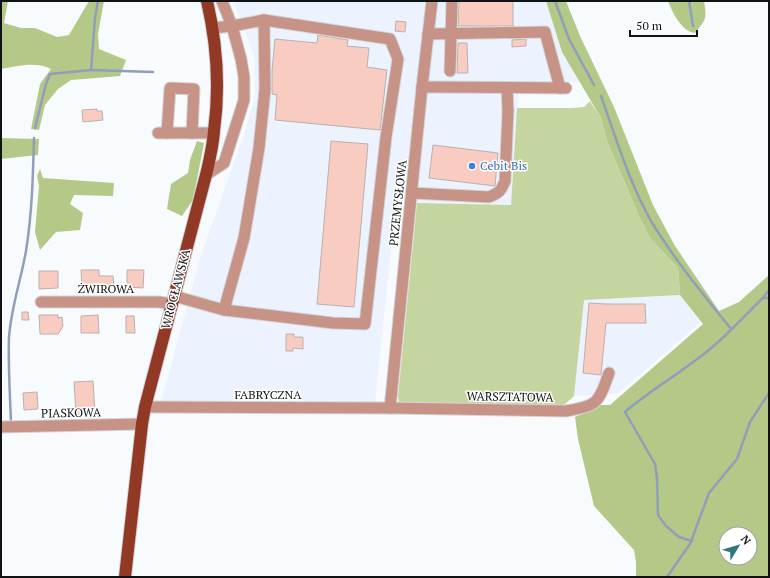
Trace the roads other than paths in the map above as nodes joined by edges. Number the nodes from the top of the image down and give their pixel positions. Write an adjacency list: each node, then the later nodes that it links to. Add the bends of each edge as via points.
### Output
1 (207, 1): 7 (main road, WROCŁAWSKA)
2 (222, 1): 6 (street)
3 (432, 1): 9 (street, PRZEMYSŁOWA)
4 (452, 1): 8 (street)
5 (264, 20): 6 (street); 19 (street, via 265,89 259,148 244,238); 19 (street, ŻWIROWA, via 390,39 398,59 386,137 365,324 333,323)
6 (232, 26): 7 (street); 15 (street, via 243,71 244,100 224,163)
7 (213, 28): 14 (main road, WROCŁAWSKA, via 217,75)
8 (452, 33): 9 (street); 10 (street); 12 (street, via 545,32 564,88)
9 (428, 34): 11 (street, PRZEMYSŁOWA)
10 (450, 71)
11 (422, 87): 12 (street); 16 (street, PRZEMYSŁOWA)
12 (507, 88): 16 (street, via 505,181 502,190 489,197)
13 (192, 133): 13 (street, via 194,89 170,88 163,133); 14 (street)
14 (214, 133): 15 (main road, WROCŁAWSKA)
15 (206, 175): 17 (main road, WROCŁAWSKA)
16 (412, 193): 22 (street, PRZEMYSŁOWA)
17 (173, 300): 18 (street, ŻWIROWA); 19 (street, ŻWIROWA); 21 (main road, WROCŁAWSKA)
18 (41, 302)
19 (224, 310)
20 (609, 373): 22 (street, WARSZTATOWA, via 601,396 595,402 589,407 566,411)
21 (145, 407): 22 (street, FABRYCZNA); 23 (main road, WROCŁAWSKA)
22 (390, 408)
23 (142, 424): 24 (street, PIASKOWA); 25 (main road, WROCŁAWSKA)
24 (1, 427)
25 (125, 577)

